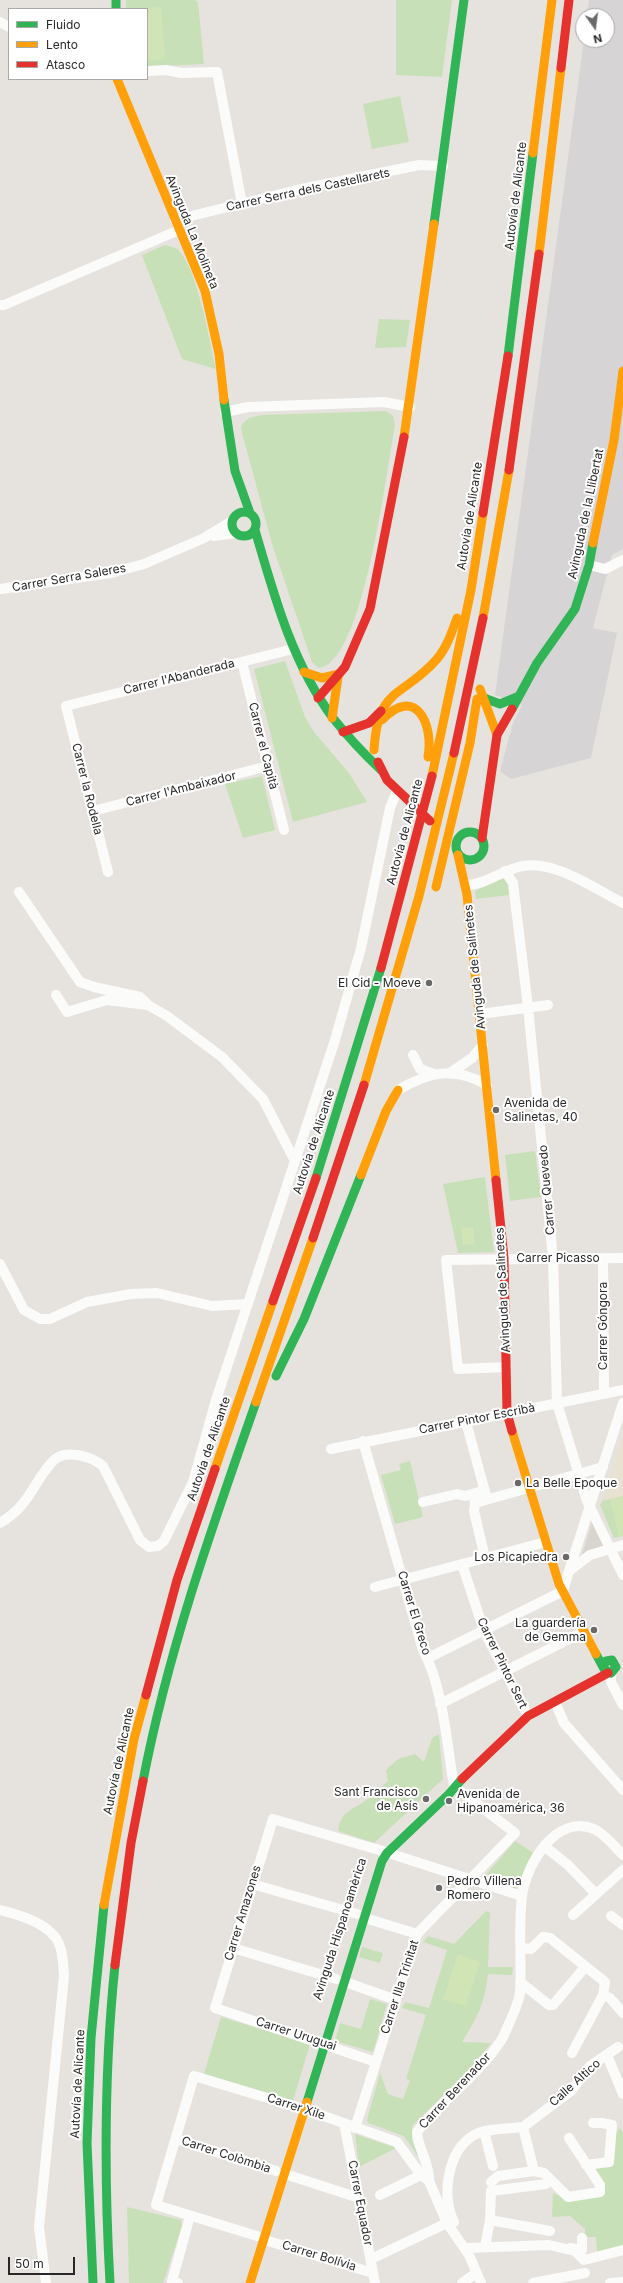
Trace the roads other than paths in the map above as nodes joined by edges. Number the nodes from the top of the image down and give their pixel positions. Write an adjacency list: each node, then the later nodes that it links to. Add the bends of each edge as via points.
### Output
1 (464, 0): 6 (main road)
2 (552, 0): 21 (main road, Autovía de Alicante, via 502,401)
3 (569, 0): 25 (main road, via 521,381)
4 (148, 71): 7 (street, via 217,72)
5 (117, 80): 8 (main road, Avinguda La Molineta)
6 (443, 166): 7 (street, Carrer Serra dels Castellarets, via 419,165); 12 (main road)
7 (242, 204): 8 (street, Carrer Serra dels Castellarets)
8 (175, 220): 9 (main road, Avinguda La Molineta)
9 (179, 230): 10 (street, via 4,305); 13 (main road, Avinguda La Molineta, via 205,291 219,354)
10 (0, 304)
11 (623, 371): 22 (main road, Avinguda de la Llibertat, via 614,440)
12 (410, 407): 13 (street, via 384,402 248,407); 29 (main road, via 370,609 357,643)
13 (225, 412): 14 (main road, Avinguda La Molineta)
14 (235, 471): 15 (main road, Avinguda La Molineta); 16 (main road, Avinguda La Molineta)
15 (250, 513): 16 (main road, via 244,511); 17 (main road, via 255,518)
16 (232, 519): 18 (main road, via 233,530); 19 (street, Carrer Serra Saleres)
17 (255, 530): 18 (main road, via 251,534); 23 (main road)
18 (238, 535): 19 (street, Carrer Serra Saleres); 23 (main road, via 253,548)
19 (204, 538): 24 (street, Carrer Serra Saleres, via 144,564 111,573)
20 (623, 560): 22 (street, via 605,569)
21 (474, 562): 35 (main road, via 465,582 452,635 445,648 436,660 396,694); 46 (main road, Autovía de Alicante, via 472,590 428,798)
22 (589, 565): 31 (main road, Avinguda de la Llibertat, via 575,609 537,663)
23 (267, 573): 26 (main road)
24 (0, 590)
25 (487, 596): 30 (main road, via 490,618); 86 (main road, via 442,807 391,996 319,1221)
26 (293, 649): 27 (street, Carrer l'Abanderada); 28 (main road)
27 (242, 662): 34 (street, Carrer l'Abanderada); 41 (street, Carrer el Capità)
28 (304, 672): 29 (main road, via 322,678); 32 (main road)
29 (339, 674): 32 (main road); 36 (main road)
30 (480, 680): 33 (main road); 56 (main road, via 454,813)
31 (517, 697): 33 (main road, via 500,704); 39 (main road, Avinguda de la Llibertat)
32 (318, 698): 36 (main road)
33 (484, 698): 39 (main road)
34 (66, 706): 45 (street, Carrer la Rodella)
35 (381, 711): 37 (main road); 38 (main road, via 369,723)
36 (332, 718): 38 (main road)
37 (376, 729): 40 (main road); 46 (main road, via 391,710 399,707 418,710 429,728 431,744)
38 (343, 732): 40 (main road); 42 (main road, via 364,756)
39 (497, 735): 44 (main road, Avinguda de la Llibertat)
40 (374, 750): 42 (main road)
41 (268, 766): 45 (street, Carrer l'Ambaixador); 47 (street, Carrer el Capità)
42 (381, 770): 43 (main road)
43 (397, 791): 48 (main road); 71 (street, via 390,808 361,948 335,1040)
44 (485, 806): 49 (main road, Avinguda de la Llibertat, via 475,825); 50 (main road, Avinguda de la Llibertat)
45 (93, 812): 54 (street, Carrer la Rodella)
46 (415, 828): 180 (main road, Autovía de Alicante, via 373,998 312,1189 177,1580 134,1739 105,1900 91,2038 87,2143)
47 (284, 830)
48 (444, 833): 49 (main road); 51 (main road)
49 (464, 833): 50 (main road, via 476,833); 51 (main road, via 456,842)
50 (482, 838): 52 (main road, via 484,846)
51 (457, 853): 52 (main road, via 470,861); 58 (main road, Avinguda de Salinetes)
52 (478, 858): 55 (main road, Avinguda de Salinetes, via 471,870)
53 (505, 871): 55 (street, via 478,883); 59 (street, via 524,865 552,866); 63 (street, Carrer Quevedo, via 513,883)
54 (108, 872)
55 (468, 884): 58 (main road, Avinguda de Salinetes)
56 (436, 887)
57 (19, 892): 61 (street, via 80,982 140,997)
58 (467, 895): 64 (main road, Avinguda de Salinetes)
59 (623, 903)
60 (56, 995): 61 (street, via 67,1012 107,1000)
61 (148, 1005): 71 (street, via 222,1057 252,1086 263,1098)
62 (548, 1005): 63 (street)
63 (528, 1007): 64 (street); 73 (street, Carrer Quevedo)
64 (480, 1014): 65 (main road, Avinguda de Salinetes)
65 (483, 1045): 67 (street, via 472,1058); 69 (main road, Avinguda de Salinetes)
66 (413, 1055): 68 (street, via 420,1069)
67 (450, 1073): 68 (street); 69 (street, via 474,1077)
68 (434, 1074): 70 (street, via 415,1080)
69 (487, 1085): 72 (main road, Avinguda de Salinetes)
70 (398, 1090): 86 (main road, via 386,1111 304,1319 280,1367 254,1430)
71 (295, 1161): 77 (street)
72 (504, 1258): 73 (street, Carrer Picasso); 78 (main road, Avinguda de Salinetes); 78 (street, Carrer Picasso, via 446,1260 458,1370)
73 (553, 1258): 74 (street, Carrer Picasso); 82 (street, Carrer Quevedo)
74 (602, 1258): 75 (street, Carrer Picasso); 80 (street, Carrer Góngora)
75 (623, 1258)
76 (0, 1264): 77 (street, via 24,1310 40,1319 50,1320 87,1302 131,1294 157,1293 212,1306)
77 (246, 1304): 95 (street, via 193,1482 164,1541 158,1546 149,1547 140,1540 103,1466 94,1459 82,1456 64,1456 52,1461 21,1508)
78 (506, 1367): 83 (main road, Avinguda de Salinetes)
79 (623, 1390): 80 (street, Carrer Pintor Escribà)
80 (604, 1394): 82 (street, Carrer Pintor Escribà)
81 (623, 1403): 88 (street)
82 (557, 1404): 83 (street, Carrer Pintor Escribà); 89 (street, Carrer Quevedo)
83 (507, 1413): 84 (street, Carrer Pintor Escribà); 90 (main road, Avinguda de Salinetes)
84 (466, 1422): 85 (street, Carrer Pintor Escribà); 91 (street)
85 (363, 1441): 87 (street, Carrer Pintor Escribà); 103 (street, Carrer El Greco)
86 (240, 1448): 181 (main road, via 192,1587 152,1734 122,1902 108,2036 104,2141)
87 (331, 1449)
88 (603, 1467): 89 (street); 94 (street)
89 (579, 1474): 90 (street); 94 (street, Carrer Quevedo)
90 (530, 1487): 91 (street); 96 (main road, Avinguda de Salinetes)
91 (486, 1495): 92 (street)
92 (474, 1498): 93 (street, via 457,1494); 99 (street, via 474,1511)
93 (423, 1502)
94 (591, 1508): 98 (street, Carrer Quevedo); 101 (street)
95 (0, 1522)
96 (546, 1542): 99 (street); 105 (main road, Avinguda de Salinetes)
97 (623, 1545): 98 (street)
98 (610, 1547): 101 (street, via 590,1555); 102 (street, Carrer Quevedo)
99 (485, 1558): 100 (street)
100 (462, 1564): 103 (street); 106 (street, Carrer Pintor Sert)
101 (569, 1571): 105 (street)
102 (623, 1575)
103 (404, 1580): 104 (street); 108 (street, Carrer El Greco, via 423,1650)
104 (375, 1587)
105 (562, 1592): 106 (street); 107 (main road, Avinguda de Salinetes)
106 (484, 1631): 108 (street); 110 (street, Carrer Pintor Sert)
107 (583, 1632): 109 (main road, Avinguda de Salinetes); 110 (street)
108 (428, 1658): 112 (street, Carrer El Greco)
109 (612, 1668): 111 (main road, Avinguda Hispanoamèrica); 113 (street, Avinguda de Salinetes, via 611,1682)
110 (505, 1672): 112 (street); 114 (street, Carrer Pintor Sert)
111 (555, 1702): 114 (main road, Avinguda Hispanoamèrica); 116 (street, via 564,1723)
112 (440, 1704): 115 (street, Carrer El Greco)
113 (623, 1705)
114 (528, 1716): 115 (main road, Avinguda Hispanoamèrica)
115 (452, 1788): 118 (main road, Avinguda Hispanoamèrica, via 449,1794); 121 (street, Carrer Illa Trinitat, via 514,1833)
116 (623, 1790)
117 (544, 1846): 119 (street, Carrer Berenador, via 550,1838 564,1829 578,1826 593,1829 605,1836); 123 (street, via 568,1865); 124 (street, Carrer Berenador, via 531,1868)
118 (383, 1852): 121 (street); 122 (street, Carrer Amazones, via 272,1819); 127 (main road, Avinguda Hispanoamèrica)
119 (623, 1855)
120 (623, 1870): 123 (street)
121 (469, 1880): 124 (street); 130 (street, Carrer Illa Trinitat)
122 (252, 1884): 127 (street); 131 (street, Carrer Amazones)
123 (596, 1894): 126 (street)
124 (522, 1896): 132 (street, Carrer Berenador)
125 (0, 1910): 179 (street, via 17,1914 42,1927 55,1937 62,1953 64,1976 39,2227)
126 (573, 1915)
127 (361, 1916): 130 (street); 134 (main road, Avinguda Hispanoamèrica)
128 (611, 1916): 129 (street)
129 (623, 1925)
130 (417, 1934): 137 (street, Carrer Illa Trinitat)
131 (233, 1948): 134 (street); 138 (street, Carrer Amazones)
132 (522, 1948): 133 (street, via 531,1949 543,1937 550,1938); 135 (street, Carrer Berenador)
133 (585, 1967): 135 (street, via 553,2005 549,2005); 136 (street, via 605,1982)
134 (341, 1981): 137 (street); 140 (main road, Avinguda Hispanoamèrica)
135 (520, 1982): 158 (street, Carrer Berenador, via 520,1995 503,2037 480,2069 427,2119 417,2132 418,2142 430,2173)
136 (603, 1995): 139 (street, via 610,1998); 142 (street)
137 (396, 2000): 144 (street, Carrer Illa Trinitat)
138 (215, 2008): 140 (street, Carrer Uruguai)
139 (623, 2012)
140 (321, 2042): 144 (street, Carrer Uruguai); 146 (main road, Avinguda Hispanoamèrica)
141 (618, 2047): 143 (street, Calle Altico)
142 (572, 2053)
143 (607, 2056): 145 (street, Calle Altico); 149 (street, Calle Altico, via 590,2066 571,2091)
144 (376, 2062): 150 (street, Carrer Illa Trinitat)
145 (623, 2094)
146 (300, 2108): 147 (street, Carrer Xile); 153 (street, Carrer Xile, via 194,2076); 157 (main road, Avinguda Hispanoamèrica)
147 (344, 2123): 150 (street, Carrer Xile); 162 (street, Carrer Equador)
148 (593, 2124): 154 (street, via 612,2125 609,2162)
149 (522, 2127): 151 (street); 156 (street)
150 (355, 2128): 158 (street, Carrer Xile, via 397,2142)
151 (484, 2131): 155 (street); 172 (street, via 473,2135 463,2145 452,2165 446,2188 449,2213)
152 (568, 2138): 154 (street)
153 (176, 2139): 157 (street, Carrer Colòmbia); 163 (street, Carrer Bolívia, via 156,2205)
154 (586, 2165): 156 (street, via 600,2185 600,2192 568,2197 544,2172)
155 (493, 2166)
156 (534, 2171): 159 (street, via 498,2176)
157 (280, 2173): 162 (street, Carrer Colòmbia); 167 (main road, Avinguda Hispanoamèrica)
158 (425, 2178): 161 (street); 165 (street)
159 (491, 2182)
160 (546, 2184): 164 (street, via 491,2191)
161 (380, 2195)
162 (359, 2198): 173 (street, Carrer Equador)
163 (190, 2216): 167 (street, Carrer Bolívia); 182 (street, via 172,2281)
164 (490, 2220): 166 (street); 169 (street)
165 (446, 2223): 172 (street); 173 (street)
166 (550, 2231)
167 (261, 2238): 176 (street, Carrer Bolívia); 183 (main road, Avinguda Hispanoamèrica); 184 (main road, Avinguda Hispanoamèrica)
168 (582, 2238): 170 (street, via 582,2250)
169 (485, 2247): 170 (street); 172 (street)
170 (566, 2247): 174 (street, via 575,2251)
171 (623, 2250): 174 (street)
172 (468, 2251): 175 (street)
173 (371, 2259): 176 (street, Carrer Equador)
174 (584, 2260): 177 (street)
175 (476, 2273): 185 (street); 186 (street)
176 (374, 2278)
177 (585, 2278): 187 (street)
178 (623, 2282): 188 (street)
179 (46, 2283)
180 (93, 2283)
181 (110, 2283)
182 (178, 2283)
183 (243, 2283)
184 (250, 2283)
185 (462, 2283)
186 (481, 2283)
187 (534, 2283)
188 (610, 2283)

